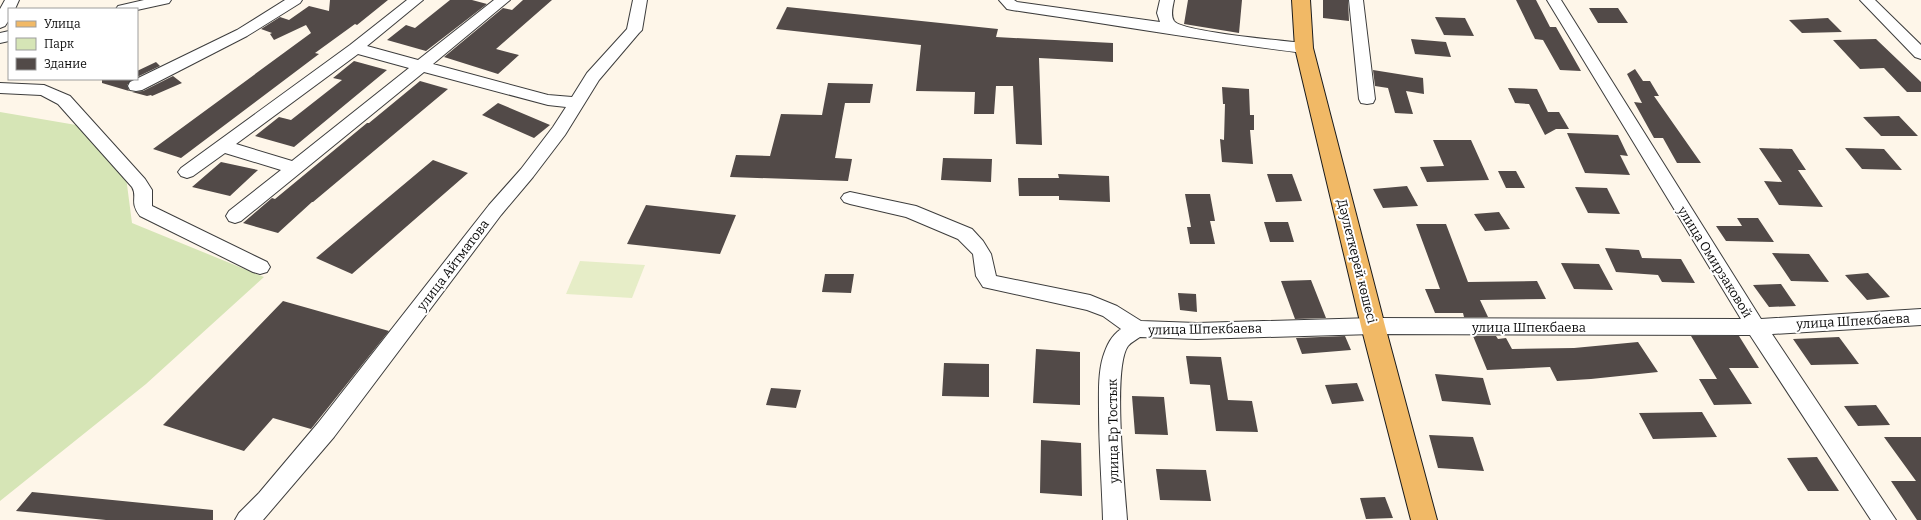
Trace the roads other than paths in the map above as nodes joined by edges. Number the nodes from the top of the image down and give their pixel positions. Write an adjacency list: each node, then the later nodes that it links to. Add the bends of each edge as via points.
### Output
1 (12, 0): 14 (street)
2 (164, 0): 13 (street)
3 (295, 0): 20 (street, via 242,33)
4 (416, 0): 16 (street)
5 (503, 0): 19 (street)
6 (640, 0): 23 (street, улица Айтматова, via 634,30 593,77)
7 (1006, 0): 15 (street, via 1012,6)
8 (1167, 0): 15 (street, via 1165,20)
9 (1301, 0): 17 (main road, Дәулеткерей көшесі)
10 (1356, 0): 22 (street)
11 (1554, 0): 32 (street, улица Омирзаковой)
12 (1867, 0): 18 (street)
13 (128, 8)
14 (0, 23)
15 (1175, 29): 17 (street)
16 (355, 48): 19 (street); 24 (street)
17 (1304, 48): 31 (main road, Дәулеткерей көшесі)
18 (1921, 54)
19 (420, 67): 23 (street, via 548,100); 25 (street)
20 (136, 86)
21 (0, 88): 29 (street, via 44,90 64,100 139,183 143,190 142,206 146,211)
22 (1367, 99)
23 (578, 103): 34 (street, улица Айтматова, via 532,167 495,210 326,430)
24 (222, 146): 25 (street); 26 (street)
25 (295, 168): 28 (street)
26 (187, 172)
27 (850, 198): 33 (street, via 910,211 965,234 973,240 982,255 986,278 990,282 1090,303 1110,311)
28 (235, 216)
29 (260, 267)
30 (1921, 317): 32 (street, улица Шпекбаева)
31 (1373, 326): 32 (street, улица Шпекбаева); 33 (street, улица Шпекбаева, via 1197,331); 36 (main road, Дәулеткерей көшесі)
32 (1756, 327): 37 (street, улица Омирзаковой)
33 (1137, 329): 35 (street, улица Ер Тостык, via 1118,344 1113,363 1110,390)
34 (247, 520)
35 (1115, 520)
36 (1424, 520)
37 (1884, 520)

